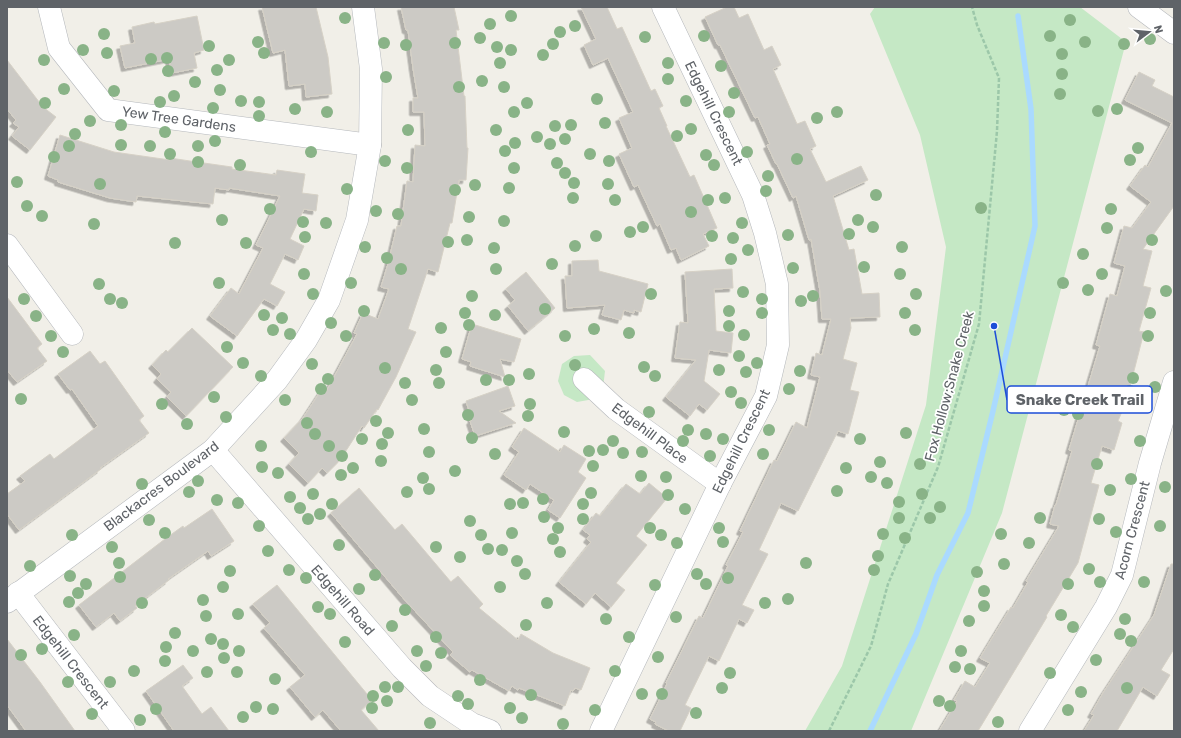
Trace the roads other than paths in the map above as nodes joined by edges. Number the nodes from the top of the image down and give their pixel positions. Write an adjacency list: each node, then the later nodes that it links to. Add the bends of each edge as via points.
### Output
1 (49, 7): 6 (street, Yew Tree Gardens, via 59,48 108,110)
2 (363, 7): 6 (street, Blackacres Boulevard, via 371,68)
3 (663, 7): 12 (street, Edgehill Crescent, via 753,195 777,284 778,345 766,396)
4 (1139, 7): 5 (street)
5 (1174, 33)
6 (370, 145): 11 (street, Blackacres Boulevard, via 357,220 329,300 306,340 277,380)
7 (7, 245): 8 (street)
8 (72, 334)
9 (584, 379): 12 (street, Edgehill Place, via 616,409)
10 (1174, 382): 17 (street, Acorn Crescent, via 1150,463 1122,575 1106,608)
11 (213, 450): 13 (street, Blackacres Boulevard); 15 (street, Edgehill Road, via 402,668 430,696 472,724)
12 (720, 484): 16 (street, Edgehill Crescent)
13 (13, 598): 14 (street, Edgehill Crescent)
14 (124, 731)
15 (490, 731)
16 (602, 731)
17 (1030, 731)

